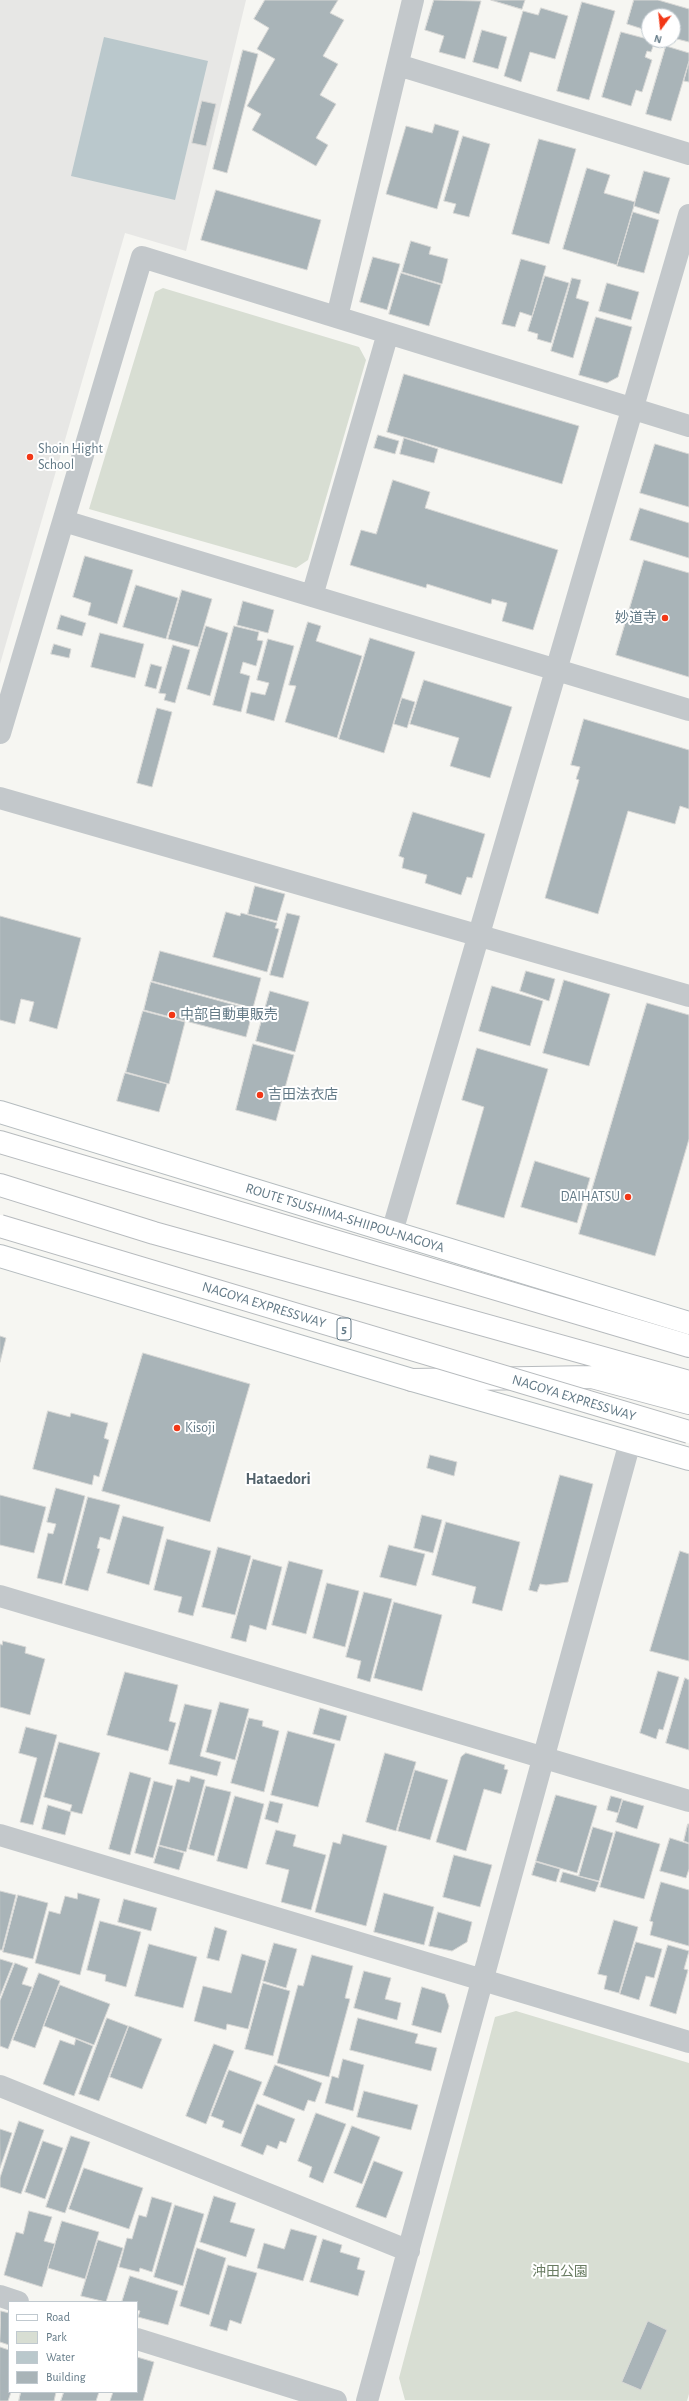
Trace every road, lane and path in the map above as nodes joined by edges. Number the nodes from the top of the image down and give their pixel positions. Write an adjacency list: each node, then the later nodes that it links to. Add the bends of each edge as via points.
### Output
1 (413, 0): 2 (street)
2 (398, 65): 3 (street); 5 (street)
3 (689, 154)
4 (689, 215): 7 (street)
5 (337, 317): 6 (street); 9 (street, via 142,257)
6 (388, 333): 7 (street); 10 (street)
7 (633, 409): 8 (street); 11 (street)
8 (689, 426)
9 (64, 521): 10 (street); 13 (street)
10 (312, 596): 11 (street)
11 (556, 670): 12 (street); 15 (street)
12 (689, 710)
13 (0, 734)
14 (0, 798): 15 (street)
15 (478, 937): 16 (street); 21 (street)
16 (689, 996)
17 (0, 1112): 21 (main road, ROUTE TSUSHIMA-SHIIPOU-NAGOYA)
18 (0, 1142): 24 (main road)
19 (0, 1185): 26 (main road, via 154,1233)
20 (0, 1226): 28 (main road, NAGOYA EXPRESSWAY / 5, bridge)
21 (392, 1232): 23 (main road, ROUTE TSUSHIMA-SHIIPOU-NAGOYA)
22 (0, 1256): 25 (main road)
23 (689, 1323)
24 (689, 1346)
25 (412, 1380): 27 (main road, via 592,1377); 29 (main road)
26 (689, 1382)
27 (689, 1403)
28 (689, 1432)
29 (630, 1442): 30 (main road); 32 (street)
30 (689, 1459)
31 (0, 1596): 32 (street)
32 (544, 1758): 33 (street); 35 (street)
33 (689, 1801)
34 (0, 1835): 35 (street)
35 (483, 1980): 36 (street); 38 (street)
36 (689, 2042)
37 (0, 2086): 38 (street)
38 (409, 2251): 43 (street)
39 (0, 2296): 40 (street)
40 (15, 2301)
41 (138, 2339): 42 (street)
42 (336, 2401)
43 (368, 2401)

